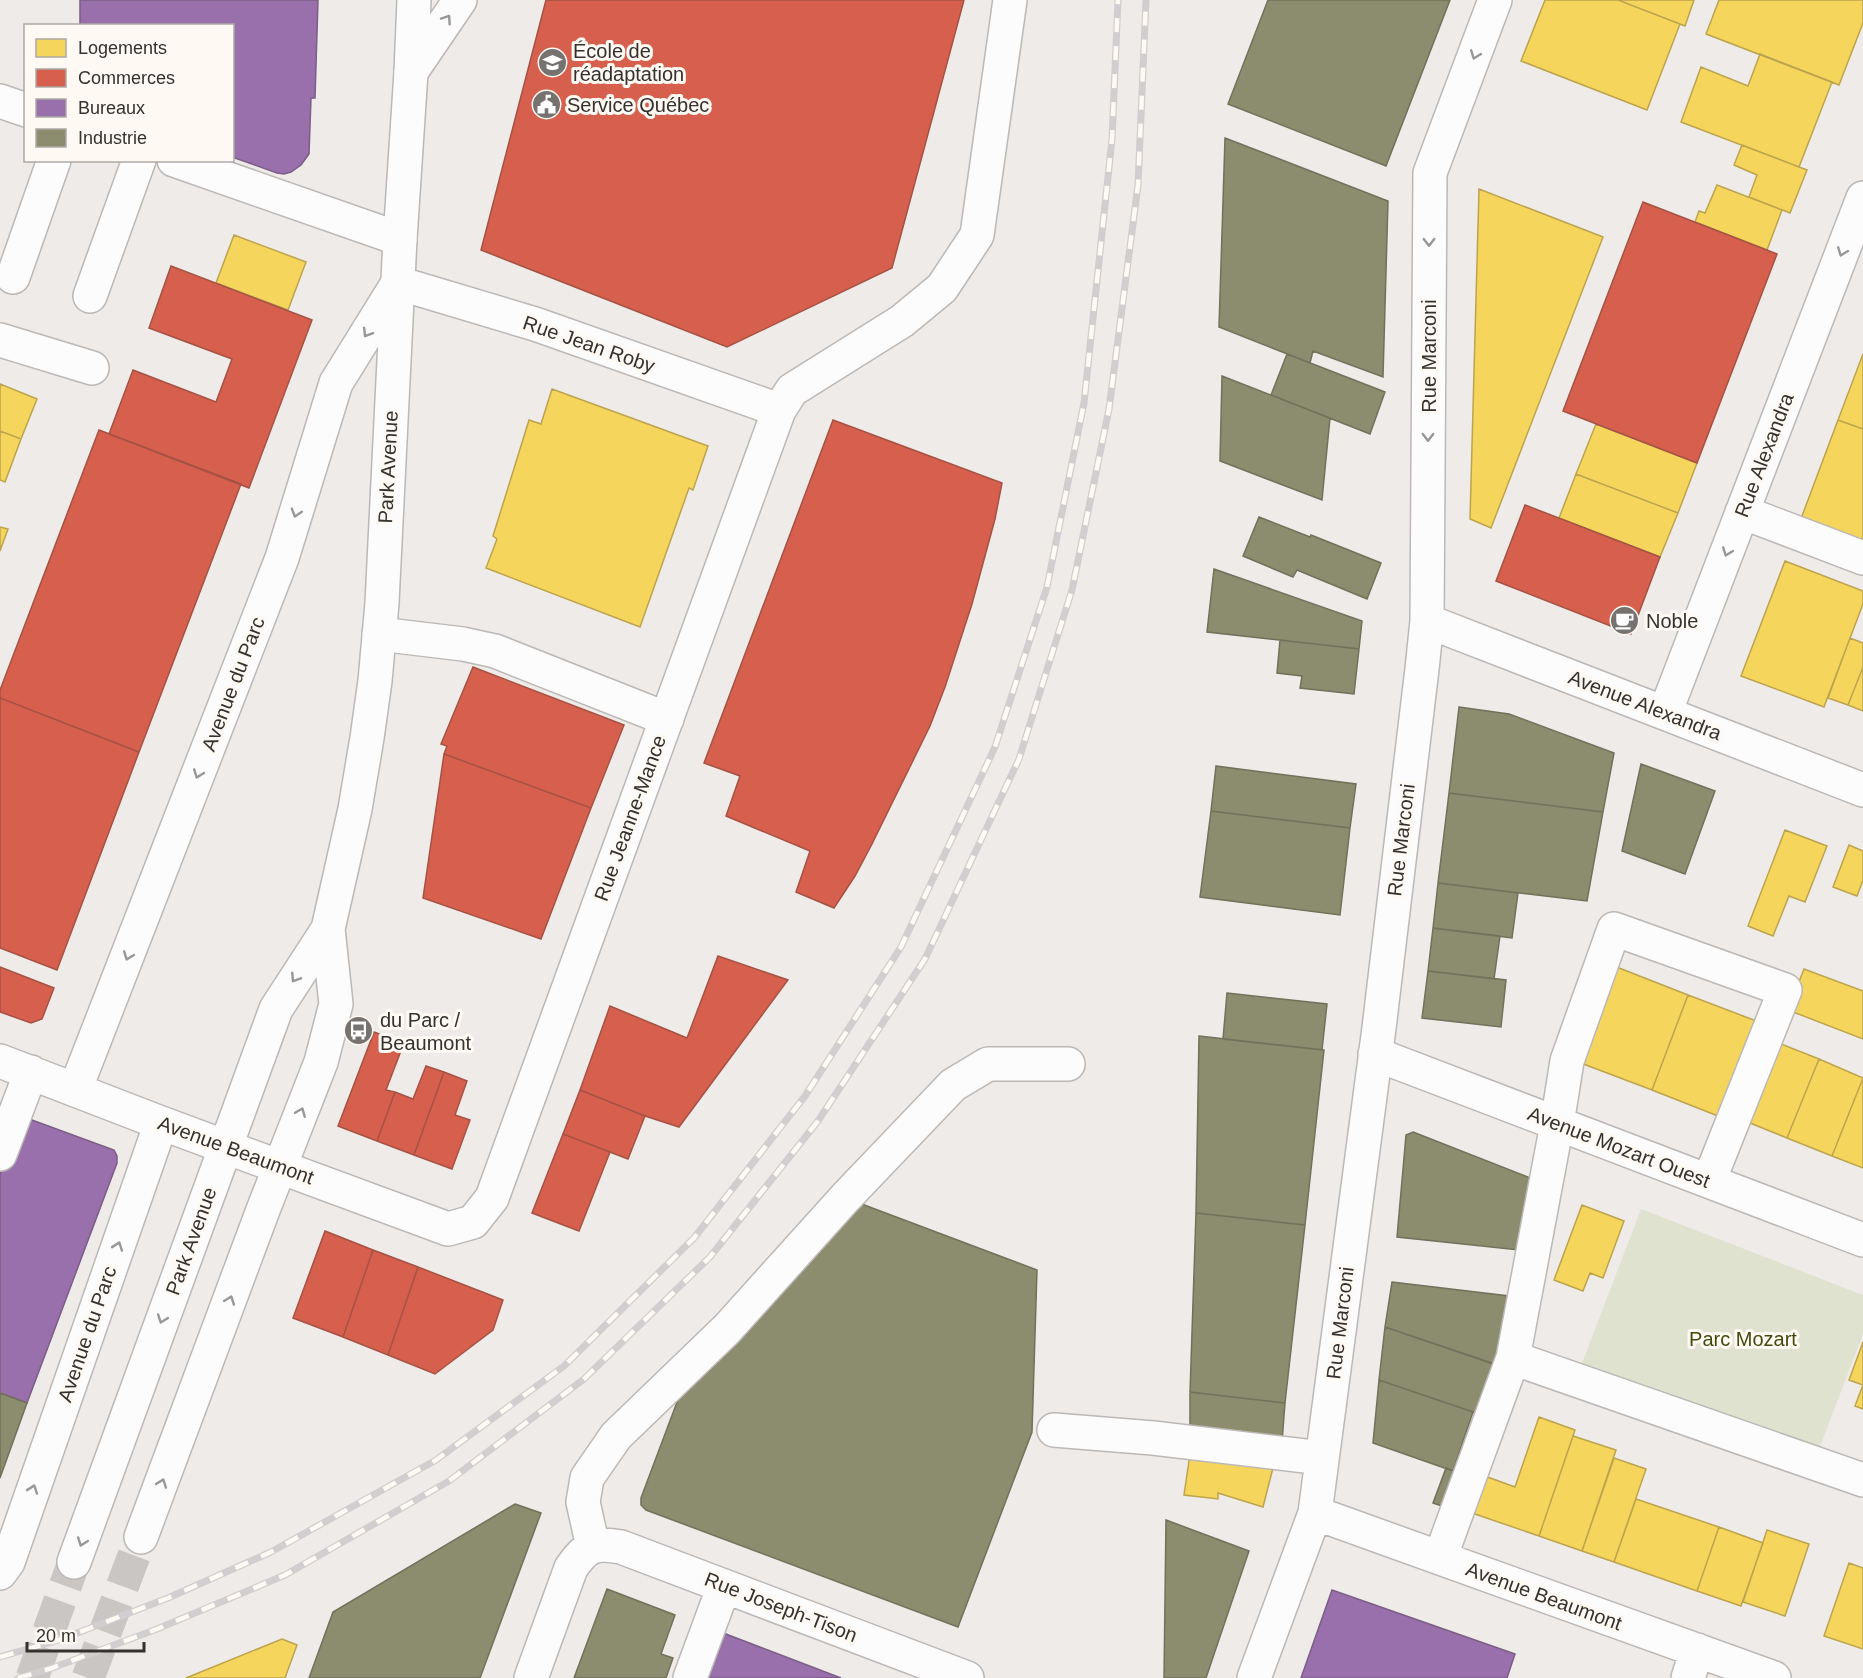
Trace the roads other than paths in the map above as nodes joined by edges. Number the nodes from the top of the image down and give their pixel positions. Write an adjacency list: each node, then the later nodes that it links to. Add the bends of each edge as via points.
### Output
1 (414, 0): 5 (street, Park Avenue)
2 (460, 0): 5 (street, one-way to 2)
3 (1010, 0): 18 (street, Rue Jeanne-Mance, via 977,235 942,288 902,321 792,390)
4 (1495, 0): 21 (street, Rue Marconi, one-way to 21, via 1430,173)
5 (411, 72): 12 (street, Park Avenue)
6 (0, 101): 7 (street)
7 (24, 109)
8 (53, 162): 13 (street)
9 (138, 162): 15 (street)
10 (180, 162): 12 (street)
11 (1863, 198): 19 (street, Rue Alexandra, one-way to 19)
12 (400, 239): 14 (street, Park Avenue)
13 (13, 277)
14 (398, 283): 18 (street, Rue Jean Roby, via 535,324); 22 (street, Park Avenue); 31 (street, Avenue du Parc, one-way to 31, via 336,384 282,558)
15 (90, 296)
16 (0, 340): 17 (street)
17 (92, 368)
18 (779, 410): 24 (street, Rue Jeanne-Mance)
19 (1742, 512): 20 (street); 23 (street, Rue Alexandra, one-way to 23)
20 (1863, 558)
21 (1427, 621): 23 (street, Avenue Alexandra); 27 (street, Rue Marconi)
22 (379, 634): 24 (street, via 495,651); 26 (street, Park Avenue, via 374,693 355,809)
23 (1665, 713): 25 (street, Avenue Alexandra)
24 (667, 719): 38 (street, Rue Jeanne-Mance, via 492,1198)
25 (1863, 790)
26 (328, 930): 34 (street, Park Avenue, one-way to 34, via 276,1009); 36 (street, Park Avenue, one-way to 26, via 321,1062 336,1004)
27 (1375, 1054): 33 (street, Avenue Mozart Ouest); 42 (street, Rue Marconi)
28 (0, 1061): 30 (street, Avenue Beaumont)
29 (1068, 1064): 46 (street, via 988,1064 953,1085 728,1329 616,1436 587,1478 583,1502)
30 (31, 1072): 31 (street, Avenue Beaumont); 35 (street)
31 (75, 1090): 32 (street, Avenue Beaumont)
32 (161, 1123): 34 (street, Avenue Beaumont); 48 (street, Avenue du Parc, one-way to 32)
33 (1557, 1124): 37 (street, Avenue Mozart Ouest); 37 (street, via 1567,1061 1614,929 1785,990); 40 (street)
34 (225, 1146): 36 (street, Avenue Beaumont); 49 (street, Park Avenue, one-way to 49)
35 (0, 1154)
36 (280, 1167): 38 (street, Avenue Beaumont, via 448,1229); 45 (street, Park Avenue, one-way to 36)
37 (1709, 1181): 39 (street, Avenue Mozart Ouest)
38 (473, 1222)
39 (1863, 1240)
40 (1513, 1358): 43 (street); 47 (street)
41 (1054, 1430): 42 (street)
42 (1322, 1458): 44 (street, Rue Marconi)
43 (1863, 1480)
44 (1315, 1513): 47 (street, Avenue Beaumont); 55 (street, Rue Marconi)
45 (141, 1538)
46 (593, 1547): 50 (street, Rue Joseph-Tison, via 621,1547); 52 (street, via 580,1554 572,1568)
47 (1440, 1558): 51 (street, Avenue Beaumont)
48 (7, 1559)
49 (74, 1562)
50 (724, 1586): 53 (street); 54 (street, Rue Joseph-Tison)
51 (1693, 1664): 56 (street, Avenue Beaumont)
52 (531, 1678)
53 (690, 1678)
54 (966, 1678)
55 (1254, 1678)
56 (1774, 1678)

